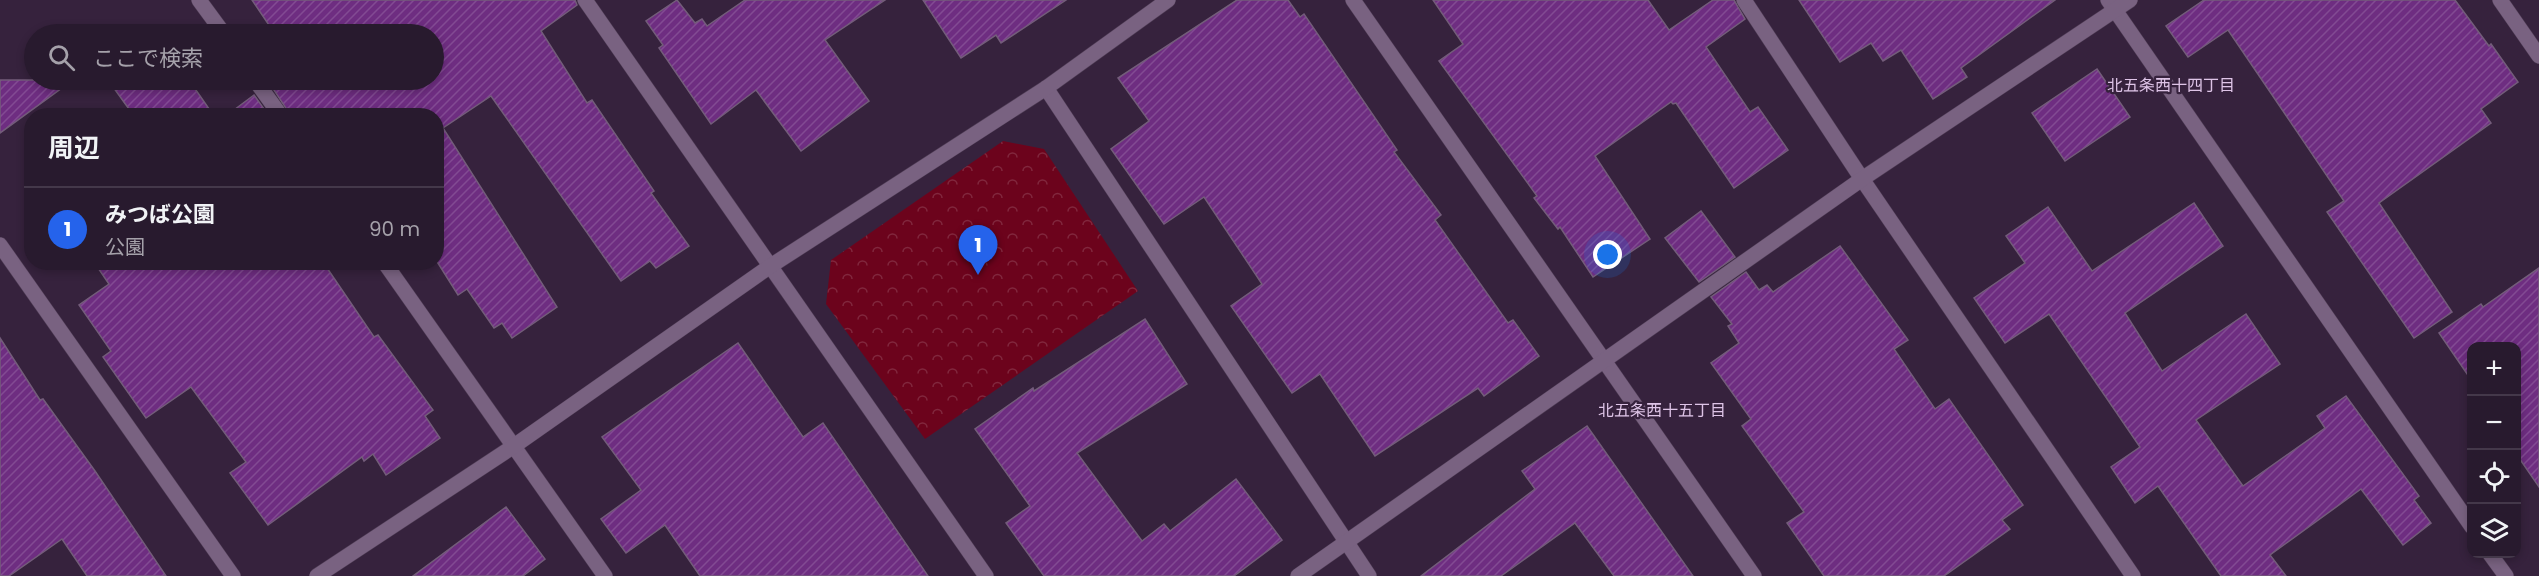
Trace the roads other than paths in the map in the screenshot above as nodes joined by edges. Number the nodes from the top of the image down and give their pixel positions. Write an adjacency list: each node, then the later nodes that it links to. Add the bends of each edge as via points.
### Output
1 (200, 0): 9 (street)
2 (585, 0): 16 (street)
3 (1168, 0): 11 (street)
4 (1353, 0): 18 (street)
5 (1744, 0): 14 (street)
6 (2130, 0): 8 (street)
7 (2500, 0): 10 (street)
8 (2112, 5): 14 (street); 20 (street)
9 (217, 24)
10 (2539, 56)
11 (1046, 88): 16 (street); 21 (street)
12 (262, 90): 13 (street)
13 (275, 108)
14 (1862, 179): 18 (street); 30 (street)
15 (0, 244): 23 (street)
16 (769, 267): 19 (street); 26 (street)
17 (390, 270): 19 (street)
18 (1604, 362): 21 (street); 29 (street)
19 (514, 446): 24 (street); 25 (street)
20 (2467, 519)
21 (1345, 542): 27 (street); 28 (street)
22 (2493, 558): 31 (street)
23 (233, 576)
24 (317, 576)
25 (605, 576)
26 (986, 576)
27 (1298, 576)
28 (1369, 576)
29 (1754, 576)
30 (2133, 576)
31 (2506, 576)

